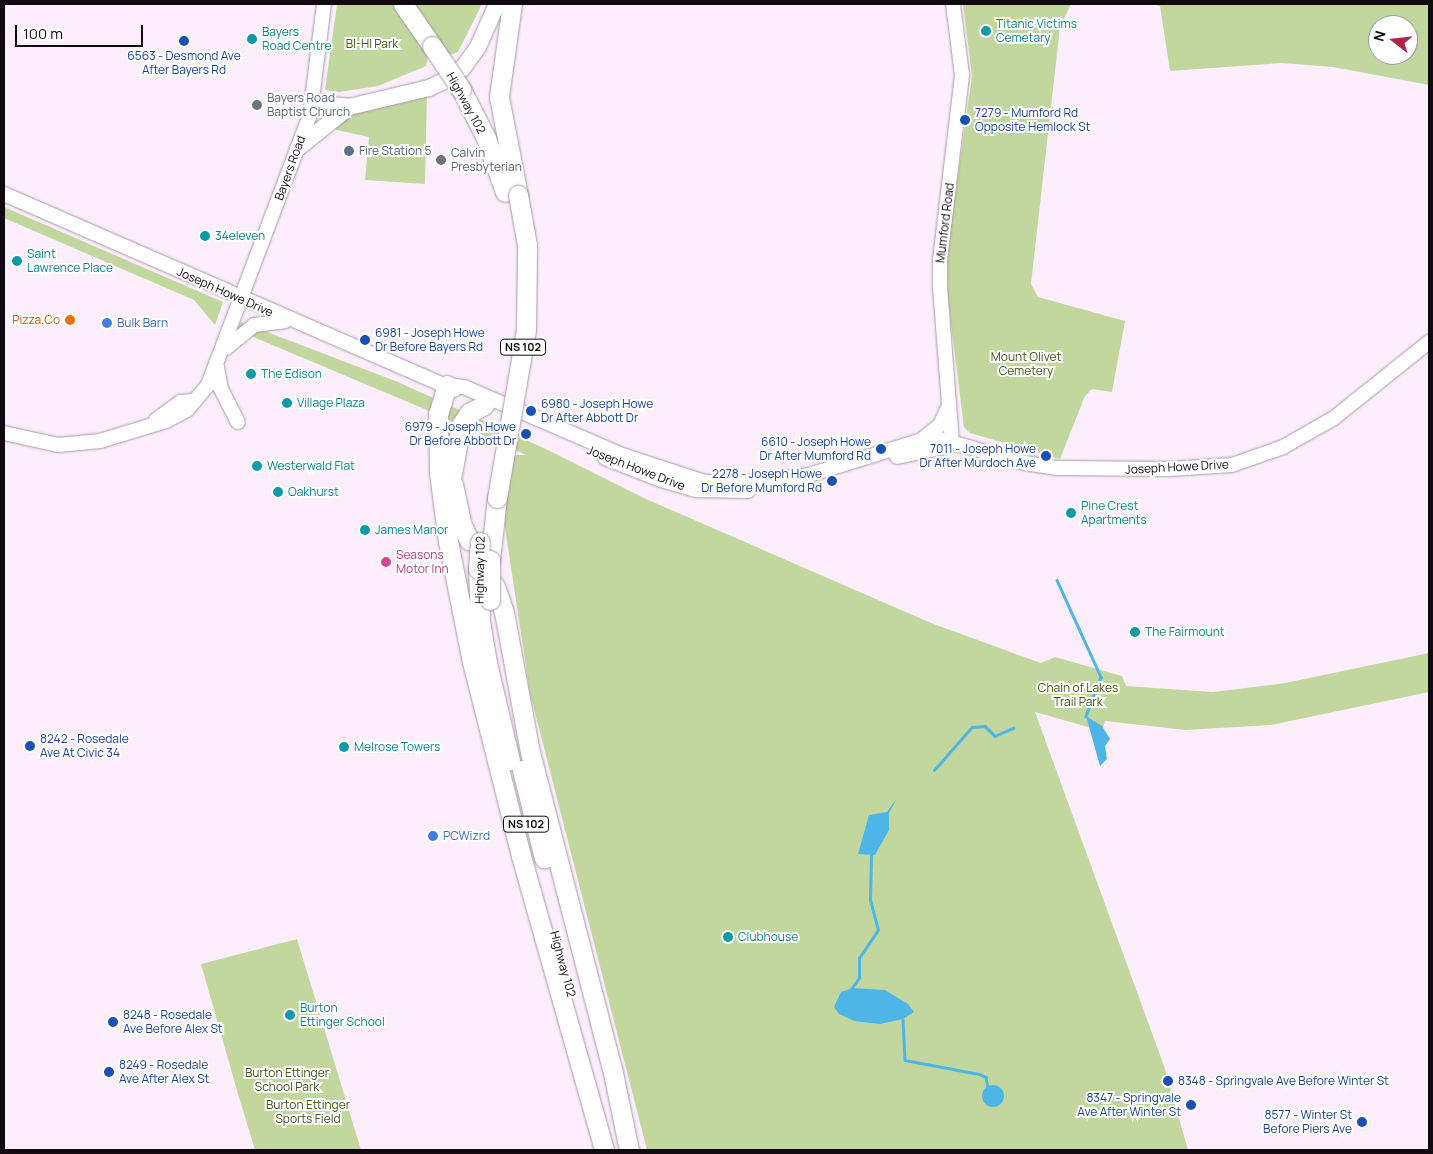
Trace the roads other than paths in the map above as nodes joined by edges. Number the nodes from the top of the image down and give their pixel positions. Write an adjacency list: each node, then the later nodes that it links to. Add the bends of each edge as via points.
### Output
1 (324, 4): 6 (main road, Bayers Road, via 312,86)
2 (403, 4): 10 (highway, Highway 102 / NS 102, bridge, via 461,89)
3 (497, 4): 7 (main road, via 478,47 462,69 429,88)
4 (512, 4): 10 (highway, Highway 102 / NS 102, via 499,97)
5 (953, 4): 16 (main road, Mumford Road, via 962,75 940,269)
6 (313, 103): 7 (main road); 8 (main road, Bayers Road)
7 (349, 107): 8 (main road)
8 (298, 148): 11 (main road, Bayers Road)
9 (4, 194): 11 (main road, Joseph Howe Drive)
10 (512, 194): 23 (highway, Highway 102 / NS 102, bridge, via 527,245 526,330)
11 (242, 299): 12 (main road, Joseph Howe Drive); 14 (main road, Bayers Road)
12 (292, 322): 14 (main road, via 254,325 234,340); 15 (main road, Joseph Howe Drive)
13 (1429, 342): 21 (main road, Joseph Howe Drive, via 1334,418 1283,447 1232,465 1170,469 1057,468 1025,463)
14 (218, 362): 18 (main road, via 221,388); 19 (main road, via 208,385 193,401 181,402 164,412 154,423 100,441 72,446 44,444)
15 (448, 385): 17 (main road, Joseph Howe Drive); 20 (main road, Joseph Howe Drive, via 464,387 622,455 705,482 737,483 809,475); 22 (highway); 26 (highway, via 438,414 439,474 448,541 472,662 521,856)
16 (949, 405): 20 (main road, via 940,426); 21 (main road, Mumford Road)
17 (484, 406): 21 (main road, Joseph Howe Drive, via 660,480 696,490 723,493 819,483); 22 (highway, via 469,413 461,425)
18 (238, 422)
19 (4, 433)
20 (919, 441): 21 (main road, Joseph Howe Drive, via 940,439)
21 (952, 443)
22 (452, 474): 24 (highway, via 456,507)
23 (491, 495): 24 (highway, Highway 102 / NS 102); 25 (highway, Highway 102 / NS 102)
24 (475, 541): 25 (highway, Highway 102 / NS 102, bridge)
25 (484, 564): 27 (highway, Highway 102 / NS 102, via 480,622 487,663 522,808); 28 (highway, Highway 102 / NS 102, bridge, via 493,593 498,661 530,806)
26 (604, 1150)
27 (614, 1150)
28 (627, 1150)

